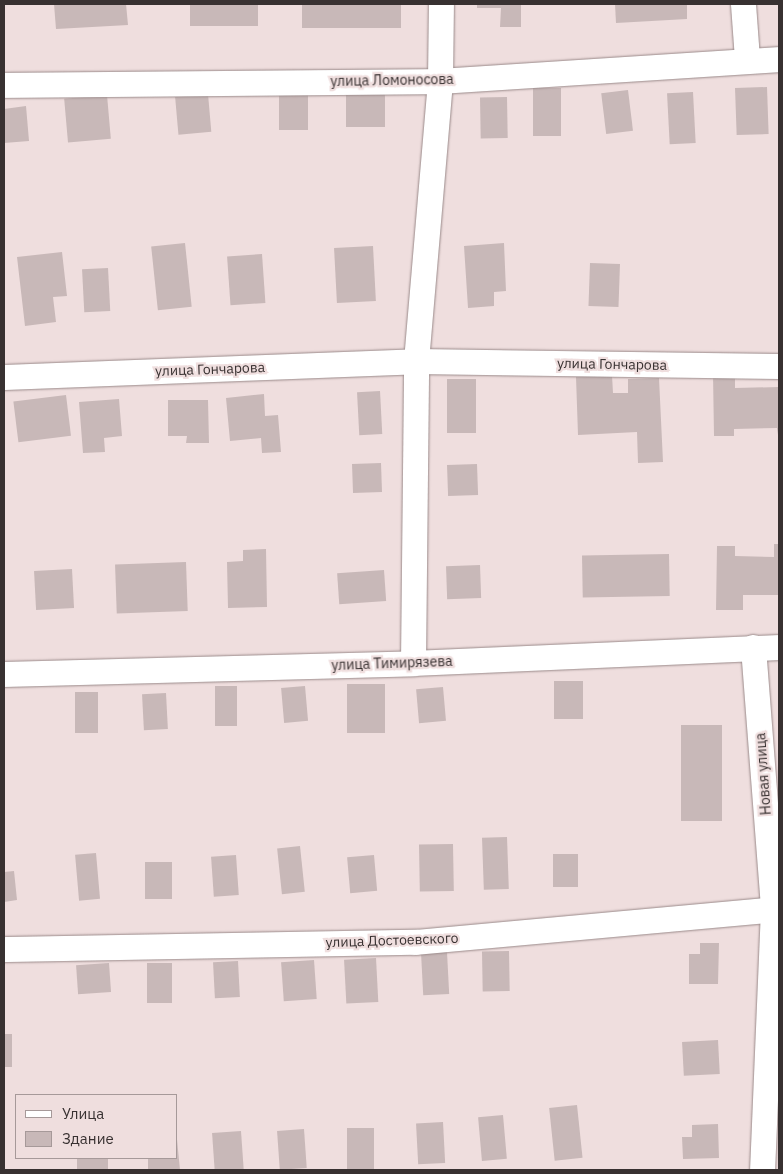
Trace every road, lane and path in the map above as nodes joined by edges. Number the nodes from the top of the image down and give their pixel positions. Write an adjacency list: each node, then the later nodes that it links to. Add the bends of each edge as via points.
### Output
1 (440, 4): 5 (street)
2 (743, 4): 3 (street)
3 (747, 59): 4 (street, улица Ломоносова); 5 (street, улица Ломоносова)
4 (779, 59)
5 (440, 80): 6 (street, улица Ломоносова); 7 (street)
6 (4, 85)
7 (416, 361): 8 (street, улица Гончарова); 9 (street, улица Гончарова); 12 (street)
8 (779, 366)
9 (4, 377)
10 (754, 647): 11 (street, улица Тимирязева); 12 (street, улица Тимирязева); 14 (street, Новая улица)
11 (779, 647)
12 (413, 663): 13 (street, улица Тимирязева)
13 (4, 674)
14 (776, 909): 15 (street, улица Достоевского, via 415,942); 16 (street, Новая улица)
15 (4, 949)
16 (762, 1170)

